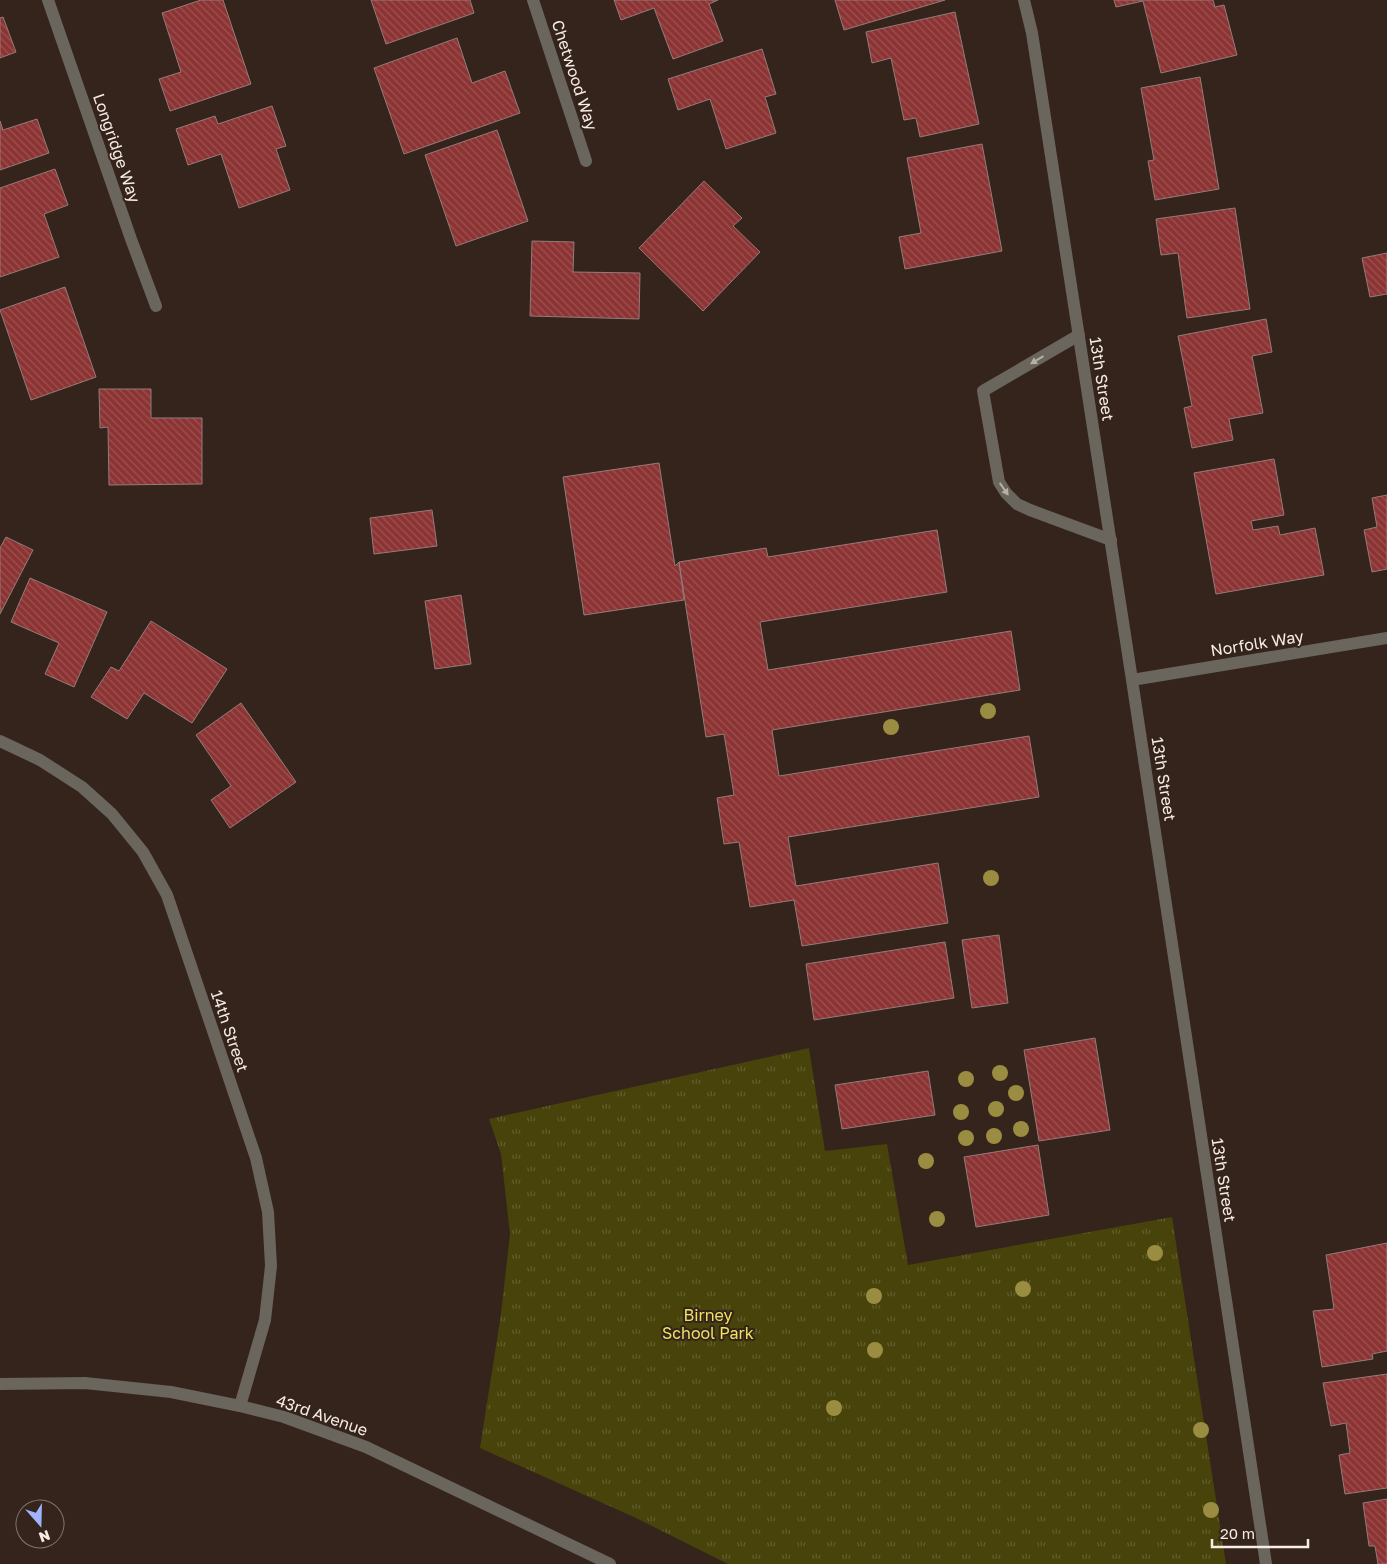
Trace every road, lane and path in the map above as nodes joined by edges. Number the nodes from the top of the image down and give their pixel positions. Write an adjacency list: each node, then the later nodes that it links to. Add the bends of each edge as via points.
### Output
1 (48, 0): 5 (street, Longridge Way)
2 (533, 0): 4 (street, Chetwood Way)
3 (1024, 0): 6 (street, 13th Street, via 1032,33)
4 (586, 161)
5 (156, 306)
6 (1079, 335): 7 (street, 13th Street); 7 (street, one-way to 7, via 984,391 999,482 1006,493 1017,504 1030,510)
7 (1110, 540): 9 (street, 13th Street)
8 (1387, 638): 9 (street, Norfolk Way)
9 (1132, 680): 14 (street, 13th Street)
10 (0, 741): 12 (street, 14th Street, via 40,760 82,787 112,814 143,852 167,895 256,1158 268,1212 271,1266 265,1320)
11 (0, 1384): 12 (street, 43rd Avenue, via 85,1383 171,1392)
12 (240, 1406): 13 (street, 43rd Avenue, via 366,1447)
13 (610, 1564)
14 (1266, 1564)

